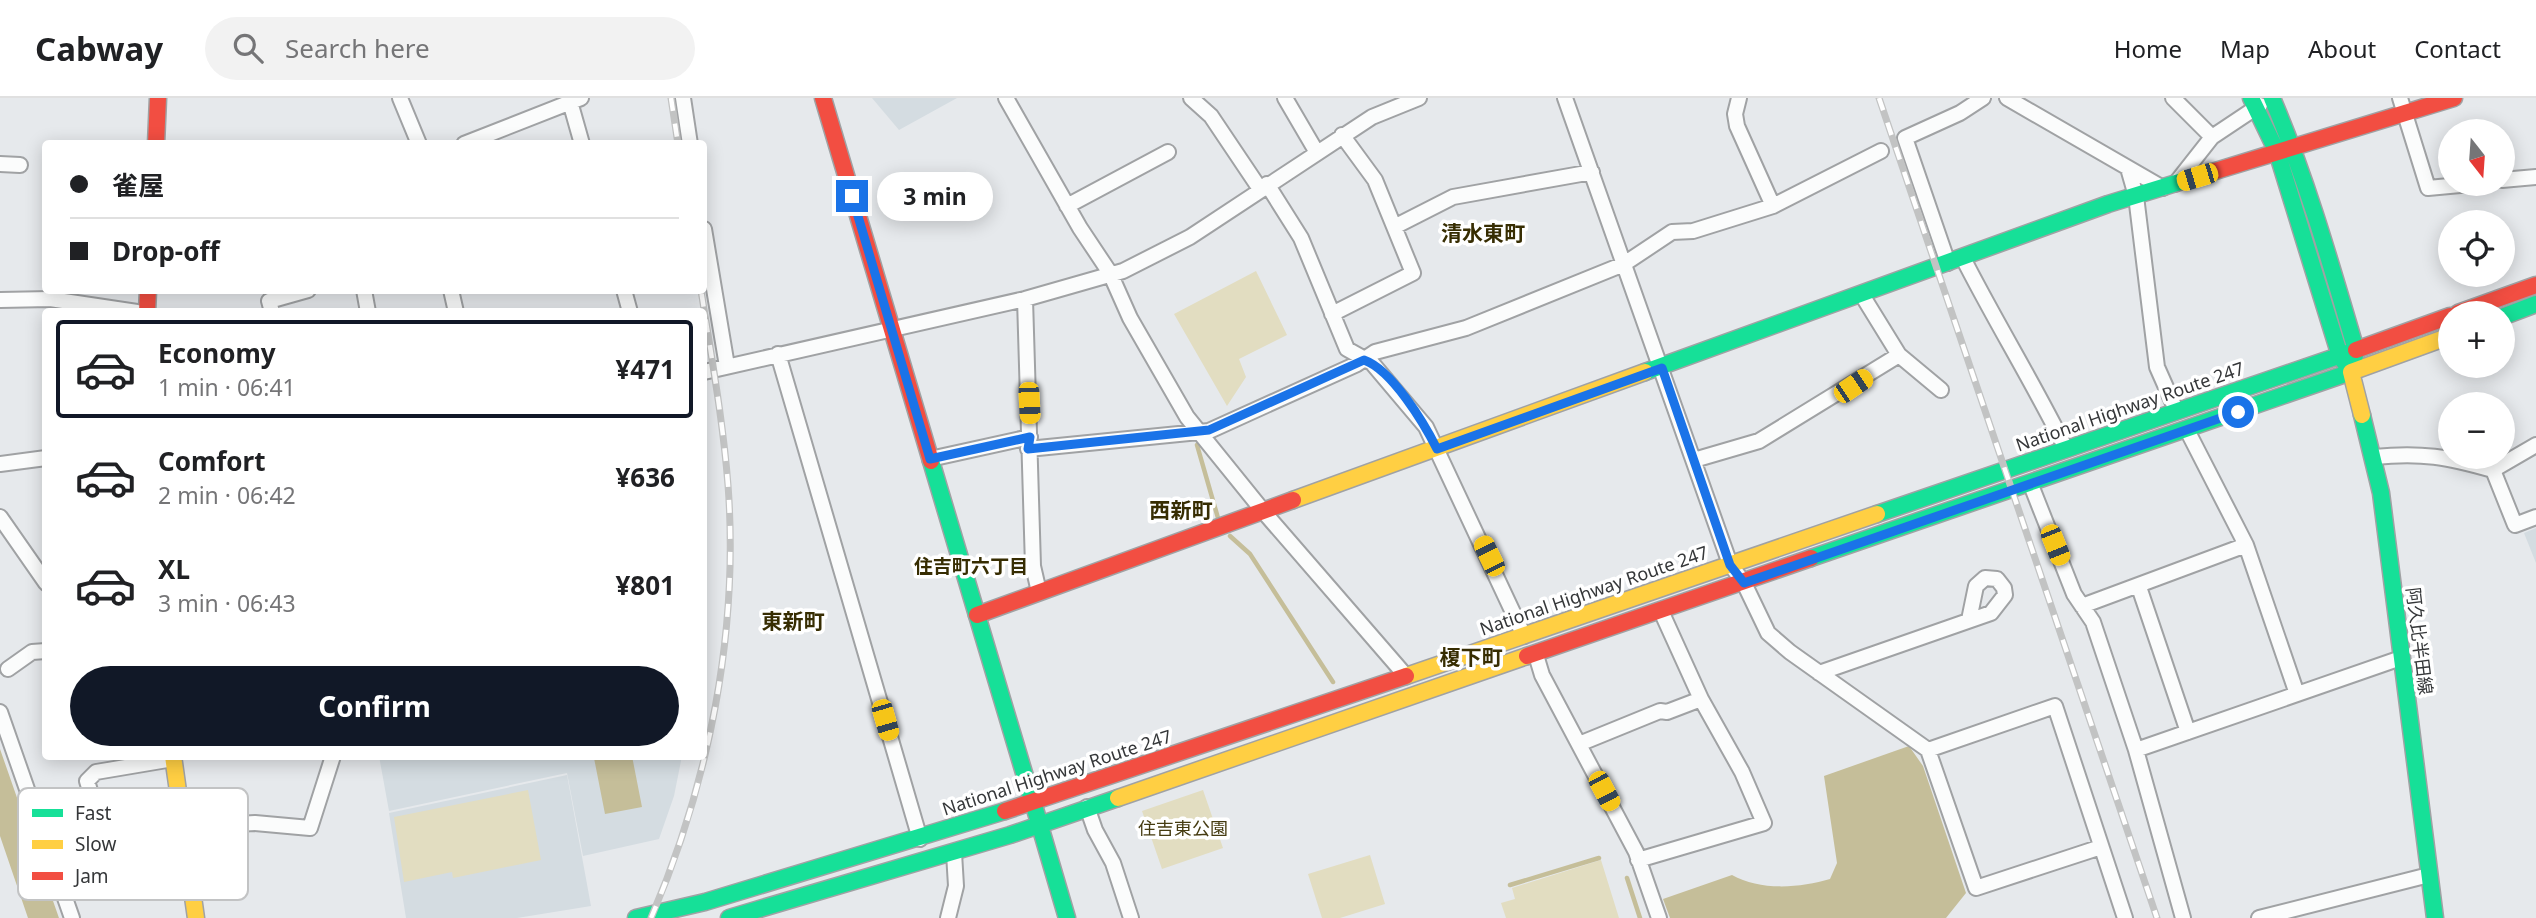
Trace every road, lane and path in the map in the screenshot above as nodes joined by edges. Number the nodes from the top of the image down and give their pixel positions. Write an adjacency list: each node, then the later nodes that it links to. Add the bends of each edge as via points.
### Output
1 (158, 98): 21 (main road)
2 (400, 98): 22 (street)
3 (683, 98): 25 (street)
4 (823, 98): 60 (main road)
5 (1006, 98): 41 (street)
6 (1191, 98): 38 (street, via 1211,116)
7 (1285, 98): 27 (street)
8 (1419, 98): 17 (street)
9 (1565, 98): 34 (street)
10 (1739, 98): 42 (street, via 1737,126)
11 (1983, 98): 45 (street, via 1905,138)
12 (2007, 98): 33 (street)
13 (2173, 98): 20 (street)
14 (2454, 98): 18 (main road)
15 (573, 99): 23 (street); 24 (street)
16 (2262, 100): 20 (street); 26 (main road); 30 (main road)
17 (1386, 104): 19 (street)
18 (2402, 105): 26 (main road); 39 (street, via 2428,188)
19 (1342, 135): 27 (street); 43 (street, via 1375,180)
20 (2212, 137): 37 (street)
21 (157, 140)
22 (417, 140)
23 (474, 140)
24 (581, 140)
25 (689, 140)
26 (2294, 147): 30 (main road); 62 (main road)
27 (1316, 151): 38 (street)
28 (1881, 151): 42 (street)
29 (1168, 152): 41 (street)
30 (2277, 152): 37 (main road); 65 (main road)
31 (0, 164): 32 (street)
32 (20, 165)
33 (2129, 168): 37 (street); 40 (street)
34 (1592, 172): 43 (street, via 1453,197); 46 (street)
35 (2536, 177): 36 (street)
36 (2515, 179)
37 (2169, 186): 40 (main road)
38 (1263, 187): 47 (street, via 1190,237); 58 (street, via 1301,238)
39 (2438, 187)
40 (2136, 196): 45 (main road); 72 (street, via 2157,367)
41 (1067, 206): 47 (street)
42 (1773, 206): 46 (street, via 1693,231 1672,232)
43 (1396, 226): 58 (street, via 1413,273)
44 (707, 247): 67 (street)
45 (1956, 261): 50 (main road); 78 (street, via 2040,395)
46 (1625, 264): 66 (street, via 1495,318 1396,344); 68 (street)
47 (1111, 273): 51 (street); 74 (street, via 1130,318)
48 (2536, 285): 53 (main road)
49 (292, 294): 56 (street, via 269,300)
50 (1862, 295): 64 (street); 68 (main road)
51 (1025, 299): 60 (street); 75 (street)
52 (0, 300): 55 (street, via 50,299)
53 (2491, 301)
54 (2536, 304): 57 (main road)
55 (110, 308)
56 (271, 308)
57 (2515, 312)
58 (1332, 314): 66 (street, via 1347,349)
59 (2438, 320): 62 (main road, National Highway Route 247)
60 (891, 328): 63 (street); 81 (main road)
61 (2438, 340): 70 (main road)
62 (2356, 350): 65 (main road, National Highway Route 247); 70 (main road)
63 (778, 354): 67 (street); 123 (street)
64 (1899, 355): 71 (street); 82 (street, via 1759,442)
65 (2340, 356): 70 (main road); 72 (main road, National Highway Route 247)
66 (1364, 360): 74 (street, via 1286,398); 77 (street, via 1402,395)
67 (727, 366): 69 (street)
68 (1662, 368): 77 (main road); 82 (street)
69 (707, 371)
70 (2351, 372): 73 (main road); 79 (main road, 阿久比半田線)
71 (1941, 390)
72 (2176, 410): 78 (main road, National Highway Route 247)
73 (2188, 430): 85 (main road); 89 (street)
74 (1199, 432): 75 (street); 86 (street)
75 (1029, 443): 81 (street); 94 (street)
76 (2536, 444): 84 (street)
77 (1437, 449): 86 (main road); 99 (street)
78 (2066, 449): 90 (main road, National Highway Route 247)
79 (2374, 457): 84 (street, via 2416,453); 102 (main road, 阿久比半田線)
80 (42, 459): 83 (street)
81 (930, 459): 97 (main road)
82 (1694, 460): 90 (street)
83 (0, 464)
84 (2493, 470): 88 (street, via 2515,525)
85 (2031, 485): 92 (main road); 95 (street)
86 (1263, 511): 94 (main road); 105 (street)
87 (0, 517): 91 (street)
88 (2536, 517)
89 (2246, 545): 93 (street); 106 (street)
90 (1730, 565): 92 (street); 99 (main road, National Highway Route 247)
91 (42, 578)
92 (1744, 583): 96 (main road); 104 (street, via 1768,633)
93 (2139, 587): 95 (street); 109 (street)
94 (1039, 592): 97 (main road)
95 (2082, 606): 112 (street, via 2093,622)
96 (1661, 611): 101 (main road); 107 (street)
97 (977, 615): 119 (main road)
98 (1969, 620): 104 (street)
99 (1524, 636): 105 (main road, National Highway Route 247)
100 (42, 651): 103 (street, via 32,652)
101 (1536, 655): 110 (street); 120 (main road)
102 (2401, 658): 106 (street); 127 (main road, 阿久比半田線)
103 (8, 669)
104 (1819, 673): 111 (street)
105 (1406, 677): 119 (main road, National Highway Route 247)
106 (2297, 694): 109 (street)
107 (1701, 699): 110 (street); 126 (street, via 1764,823)
108 (0, 712): 116 (street)
109 (2188, 732): 112 (street)
110 (1579, 744): 126 (street)
111 (1928, 750): 124 (street, via 1976,888); 124 (street, via 2054,706)
112 (2136, 750): 139 (street)
113 (158, 760): 117 (street, via 96,772 87,781)
114 (173, 760): 118 (main road)
115 (331, 760): 121 (street, via 310,828)
116 (27, 788)
117 (89, 788)
118 (177, 788)
119 (1033, 803): 122 (main road); 123 (main road, National Highway Route 247)
120 (1087, 807): 122 (main road); 136 (street, via 1113,863)
121 (248, 823)
122 (1039, 824): 125 (main road); 135 (main road)
123 (920, 839): 132 (main road, National Highway Route 247)
124 (2101, 847): 138 (street)
125 (954, 853): 133 (main road); 134 (street, via 956,886)
126 (1638, 860): 137 (street)
127 (2429, 875): 140 (street); 141 (main road, 阿久比半田線)
128 (66, 900): 130 (street)
129 (193, 900): 131 (main road)
130 (72, 918)
131 (196, 918)
132 (636, 918)
133 (729, 918)
134 (948, 918)
135 (1067, 918)
136 (1131, 918)
137 (1659, 918)
138 (2125, 918)
139 (2183, 918)
140 (2259, 918)
141 (2435, 918)

